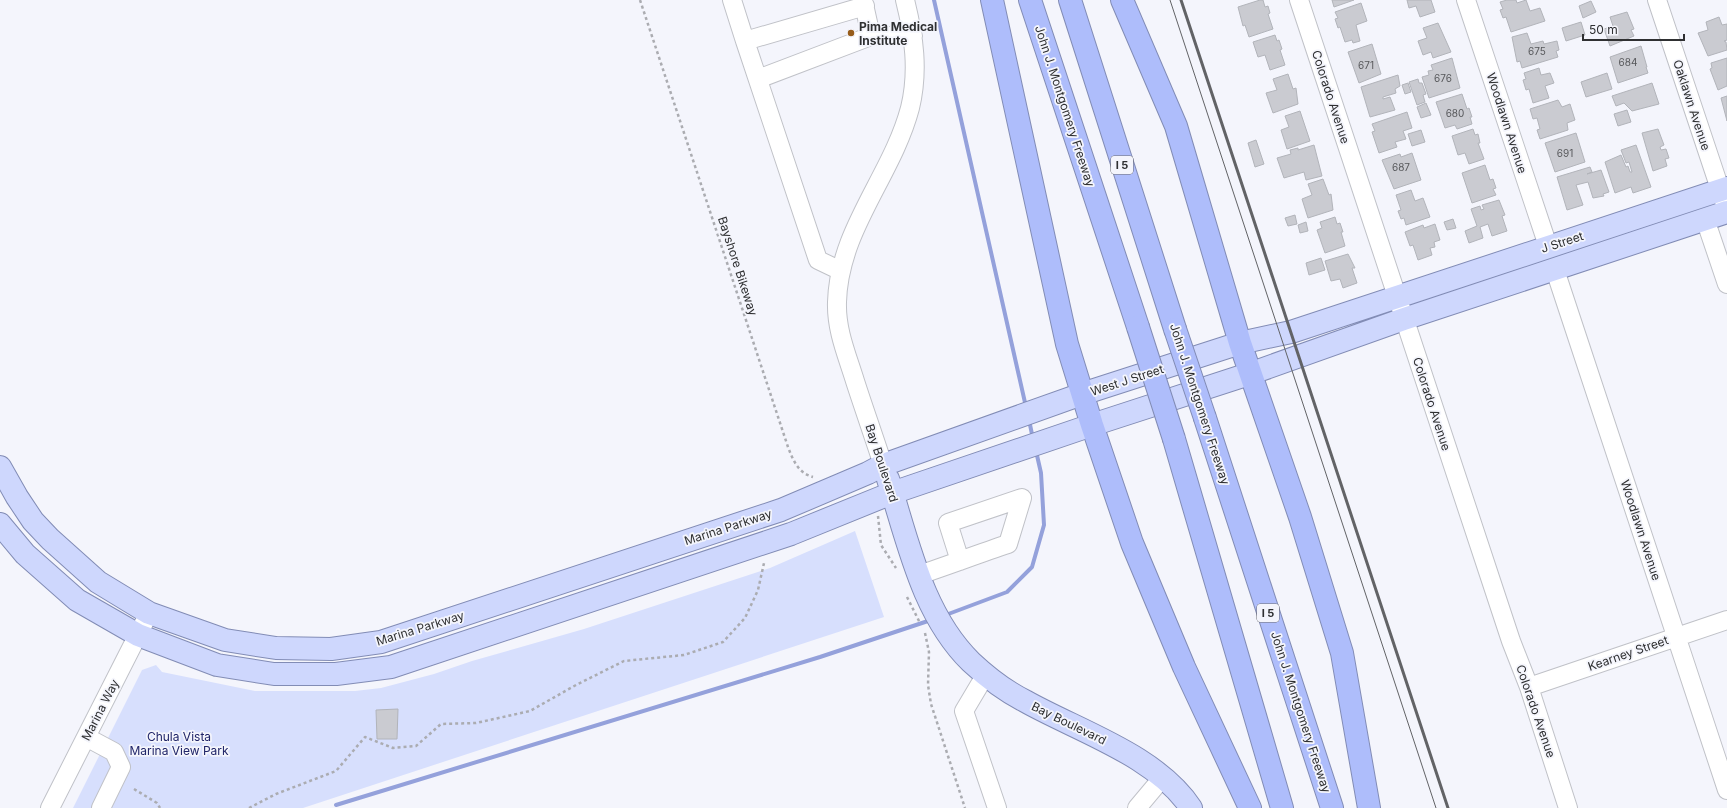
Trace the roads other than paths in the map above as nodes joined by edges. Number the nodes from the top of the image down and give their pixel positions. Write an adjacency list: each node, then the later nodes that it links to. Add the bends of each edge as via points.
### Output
1 (732, 0): 13 (street)
2 (906, 0): 12 (street, Bay Boulevard)
3 (992, 0): 25 (highway, via 1067,344)
4 (1030, 0): 48 (highway, John J. Montgomery Freeway, bridge, via 1174,439)
5 (1070, 0): 49 (highway, John J. Montgomery Freeway / I 5, bridge)
6 (1122, 0): 23 (highway, via 1176,126)
7 (1299, 0): 21 (street, Colorado Avenue)
8 (1466, 0): 17 (street, Woodlawn Avenue)
9 (1657, 0): 15 (street, Oaklawn Avenue)
10 (864, 3): 11 (street); 13 (street)
11 (871, 36): 12 (street); 14 (street)
12 (913, 36): 19 (street, Bay Boulevard, via 915,75 910,107 900,137 858,220)
13 (745, 41): 14 (street)
14 (758, 79): 19 (street, via 818,260)
15 (1725, 200): 16 (main road, J Street); 17 (main road, J Street)
16 (1705, 219): 18 (main road, J Street); 20 (street)
17 (1548, 246): 21 (main road, J Street)
18 (1555, 270): 22 (main road, J Street); 36 (street, Woodlawn Avenue)
19 (841, 271): 27 (street, Bay Boulevard, via 837,302 839,332)
20 (1727, 284)
21 (1396, 296): 22 (street, Colorado Avenue); 23 (main road, West J Street, via 1290,332)
22 (1404, 318): 24 (main road); 38 (street, Colorado Avenue, via 1511,641)
23 (1240, 343): 24 (highway); 25 (main road, West J Street)
24 (1252, 374): 26 (main road); 50 (highway, via 1342,653)
25 (1082, 394): 26 (highway); 27 (main road, West J Street)
26 (1092, 425): 29 (main road); 47 (highway, via 1136,550 1184,667)
27 (883, 465): 29 (main road, Bay Boulevard); 33 (main road, Marina Parkway, via 781,510 381,642 331,649 276,648 224,640)
28 (0, 467): 33 (main road, Marina Parkway, via 33,521 50,539 98,582)
29 (892, 493): 32 (main road, Bay Boulevard); 35 (main road, via 791,534 391,667 336,674 274,674 217,665)
30 (0, 524): 35 (main road, via 25,554 77,600)
31 (960, 561): 32 (street)
32 (909, 574): 37 (main road, Bay Boulevard, via 932,626)
33 (150, 613): 35 (street, Marina Way)
34 (1727, 620): 36 (street, Kearney Street)
35 (138, 635): 39 (street, Marina Way)
36 (1676, 636): 38 (street, Kearney Street); 41 (street, Woodlawn Avenue)
37 (986, 674): 40 (main road, Bay Boulevard, via 1024,701 1116,746); 44 (street, via 964,711)
38 (1529, 687): 51 (street, Colorado Avenue)
39 (86, 737): 42 (street, Marina Way); 43 (street, via 114,752 121,767)
40 (1163, 777): 45 (street); 46 (main road, Bay Boulevard, via 1183,796)
41 (1727, 790)
42 (50, 808)
43 (101, 808)
44 (997, 808)
45 (1137, 808)
46 (1191, 808)
47 (1250, 808)
48 (1282, 808)
49 (1332, 808)
50 (1369, 808)
51 (1568, 808)

